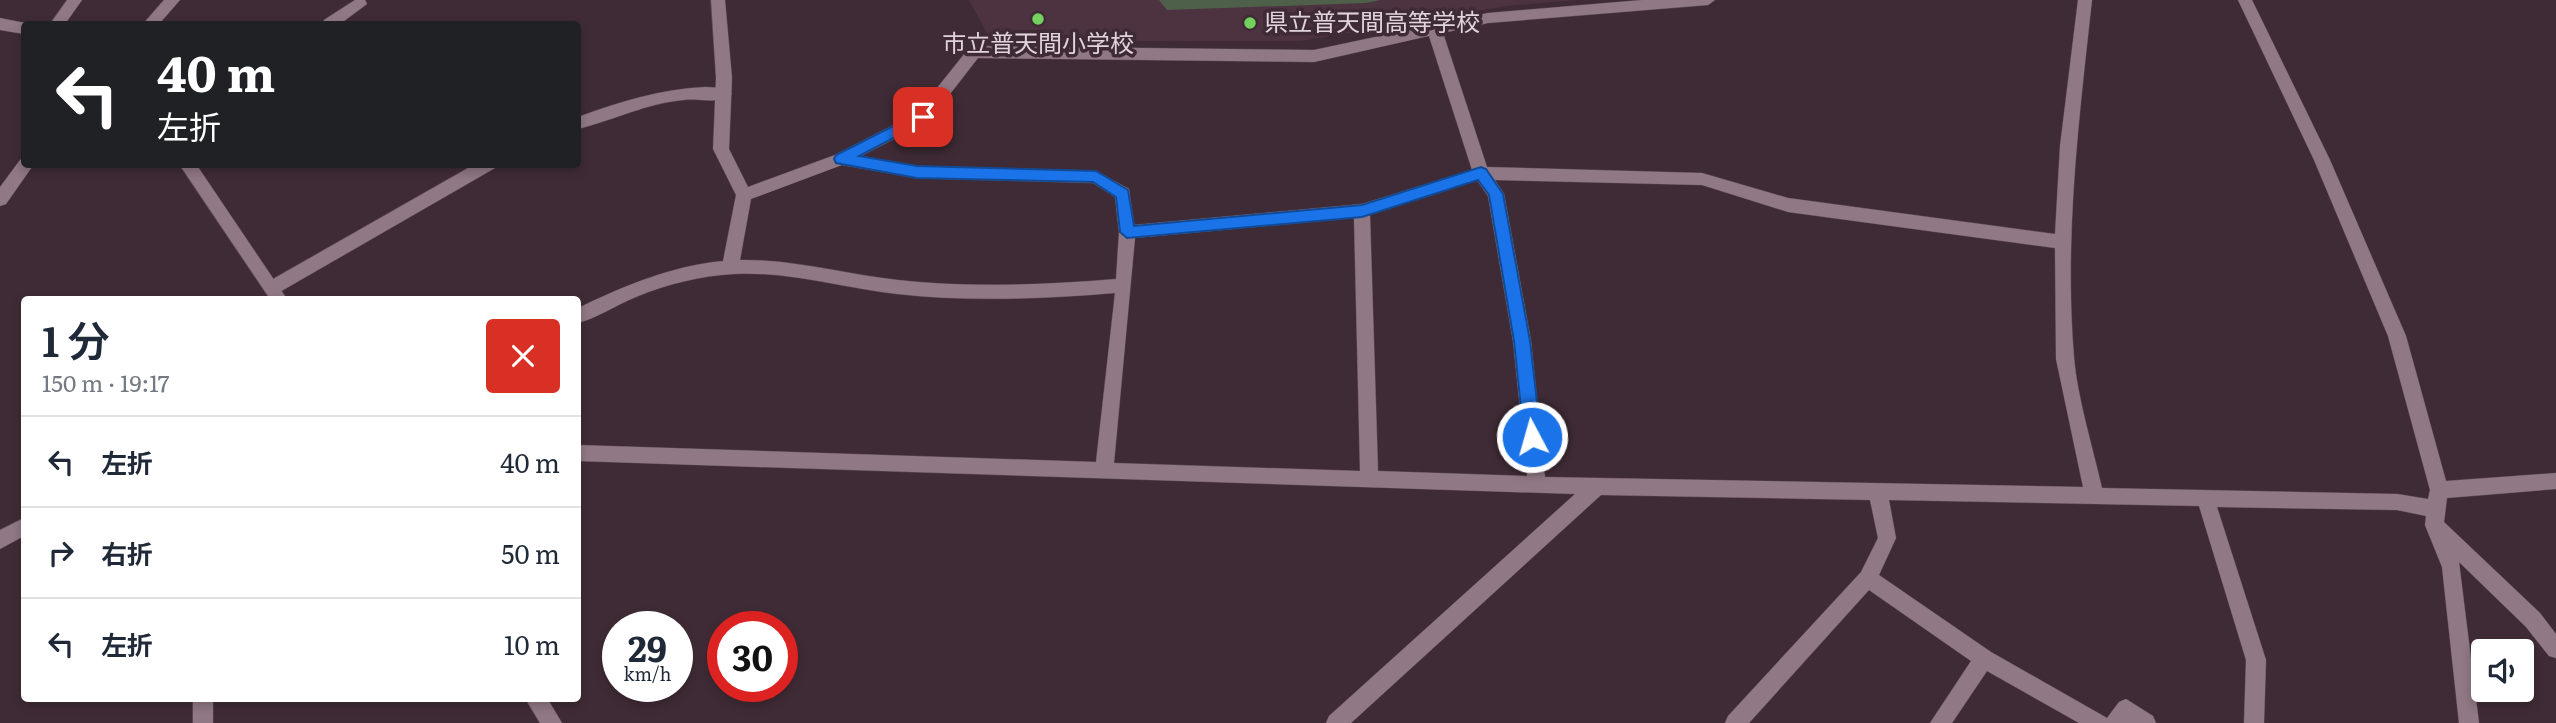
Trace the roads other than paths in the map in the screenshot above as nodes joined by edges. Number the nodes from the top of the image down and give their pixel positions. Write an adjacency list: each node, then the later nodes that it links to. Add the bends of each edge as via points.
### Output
1 (75, 0): 8 (street)
2 (173, 0): 9 (street)
3 (718, 0): 14 (street)
4 (1707, 0): 13 (street, via 1488,18)
5 (2085, 0): 26 (street, via 2068,146)
6 (2245, 0): 40 (street, via 2322,160 2397,336)
7 (360, 4): 10 (street)
8 (59, 21)
9 (153, 21)
10 (334, 21)
11 (0, 24): 12 (street)
12 (21, 28)
13 (1434, 28): 16 (street, via 1314,56 974,52 923,117); 20 (street)
14 (724, 94): 15 (street, via 680,92); 22 (street, via 721,149)
15 (581, 121)
16 (841, 159): 22 (street); 25 (street, via 917,172 1096,177 1123,194)
17 (21, 168): 21 (street)
18 (190, 168): 29 (street)
19 (482, 168): 29 (street)
20 (1481, 173): 24 (street); 26 (street, via 1702,179 1788,205); 35 (street, via 1496,194 1522,341)
21 (6, 181): 23 (street)
22 (744, 195): 27 (street)
23 (0, 199)
24 (1362, 211): 25 (street); 33 (street)
25 (1127, 232): 28 (street)
26 (2063, 242): 38 (street, via 2065,359)
27 (730, 266): 28 (street, via 790,268 897,287 1042,293); 30 (street, via 685,272 622,293)
28 (1124, 285): 32 (street)
29 (276, 294)
30 (581, 314)
31 (581, 453): 32 (street)
32 (1104, 470): 33 (street)
33 (1369, 479): 35 (street)
34 (2556, 481): 40 (street)
35 (1537, 485): 36 (street)
36 (1597, 486): 37 (street); 50 (street)
37 (1878, 491): 38 (street); 43 (street, via 1887,538)
38 (2094, 495): 39 (street)
39 (2205, 497): 40 (street, via 2397,502); 56 (street, via 2256,660)
40 (2436, 508): 44 (street); 57 (street, via 2452,567)
41 (21, 529): 42 (street)
42 (0, 540)
43 (1868, 578): 45 (street); 51 (street)
44 (2556, 649)
45 (1984, 659): 52 (street); 53 (street)
46 (202, 702): 48 (street)
47 (538, 702): 49 (street)
48 (203, 723)
49 (552, 723)
50 (1336, 723)
51 (1735, 723)
52 (1940, 723)
53 (2099, 723)
54 (2115, 723): 55 (street, via 2126,709)
55 (2146, 723)
56 (2254, 723)
57 (2469, 723)

